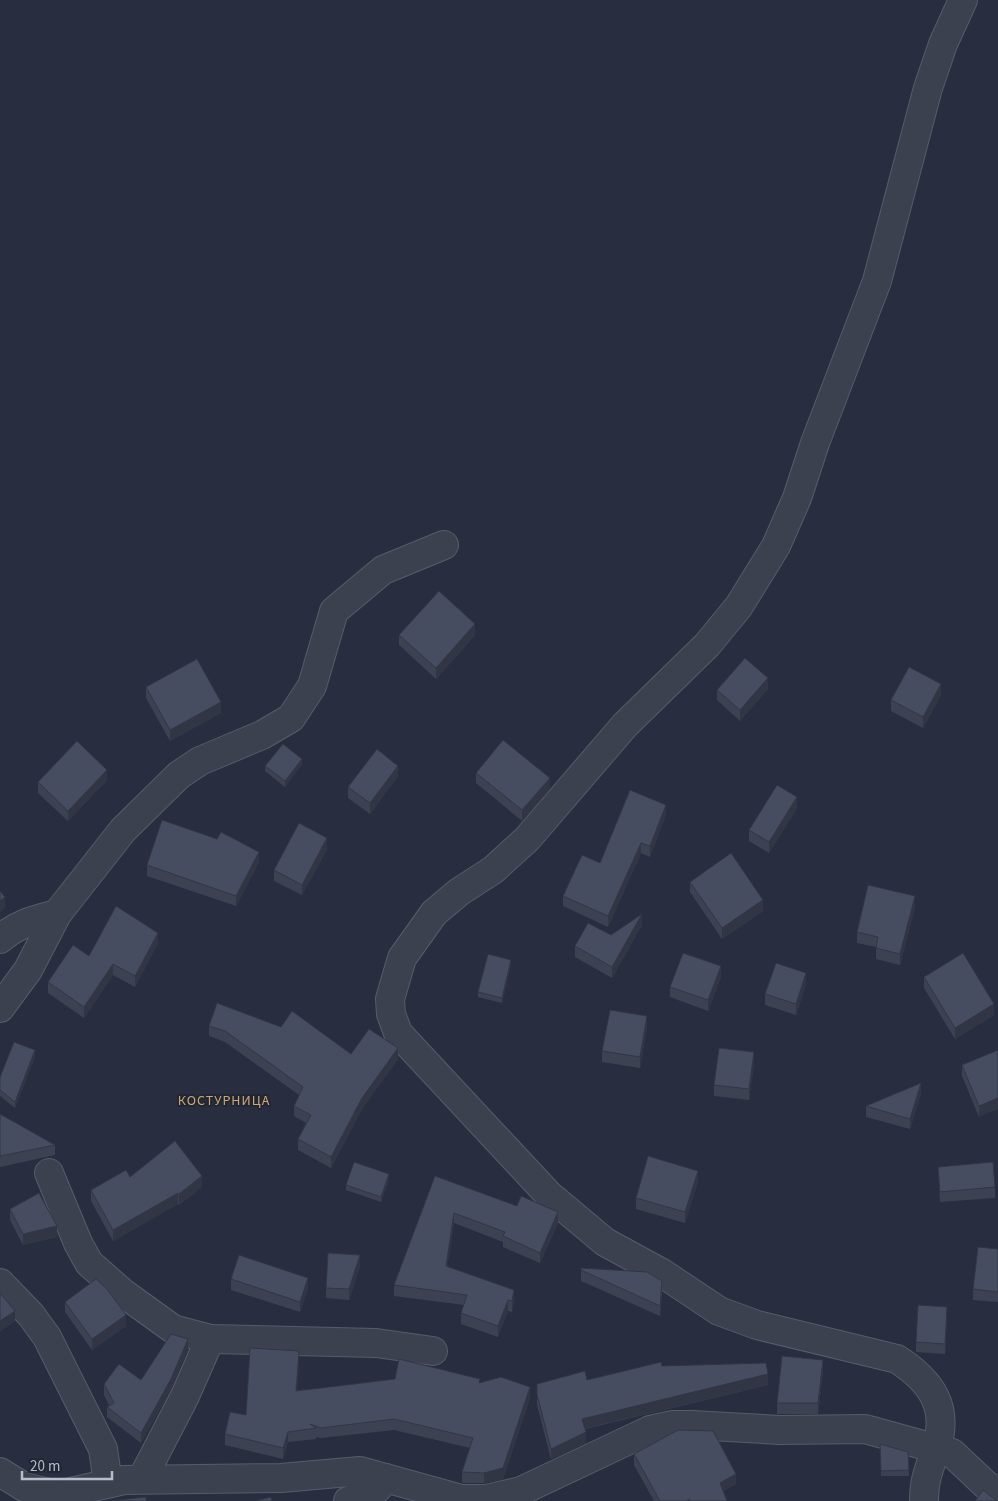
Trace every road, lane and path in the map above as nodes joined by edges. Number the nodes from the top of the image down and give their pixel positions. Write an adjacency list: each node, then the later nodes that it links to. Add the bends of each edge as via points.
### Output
1 (963, 0): 10 (street, via 928,88 877,281 797,498 776,546 738,606 707,645 625,725 527,839 493,870 434,913 402,958 390,999 398,1033 508,1153 588,1229 719,1311 757,1325 897,1358 916,1372 940,1406 942,1424)
2 (444, 545): 3 (street, via 382,570 334,611 312,686 292,718 262,735 200,761 179,775 123,830)
3 (57, 914): 4 (street, via 30,920); 5 (street, via 28,970)
4 (0, 939)
5 (0, 1008)
6 (49, 1173): 8 (street, via 89,1263 123,1293 173,1329)
7 (0, 1284): 14 (street, via 31,1315 47,1337 103,1449)
8 (210, 1339): 9 (street, via 376,1343); 13 (street)
9 (433, 1351)
10 (937, 1447): 12 (street, via 920,1446 865,1429 780,1430 673,1425 650,1430 521,1491 486,1499 461,1499); 15 (street, via 952,1453); 17 (street, via 924,1482)
11 (0, 1472): 14 (street, via 24,1487 58,1495)
12 (385, 1478): 13 (street, via 360,1471 281,1478); 16 (street, via 377,1492)
13 (142, 1480): 14 (street)
14 (108, 1483)
15 (998, 1492)
16 (348, 1501)
17 (924, 1501)

